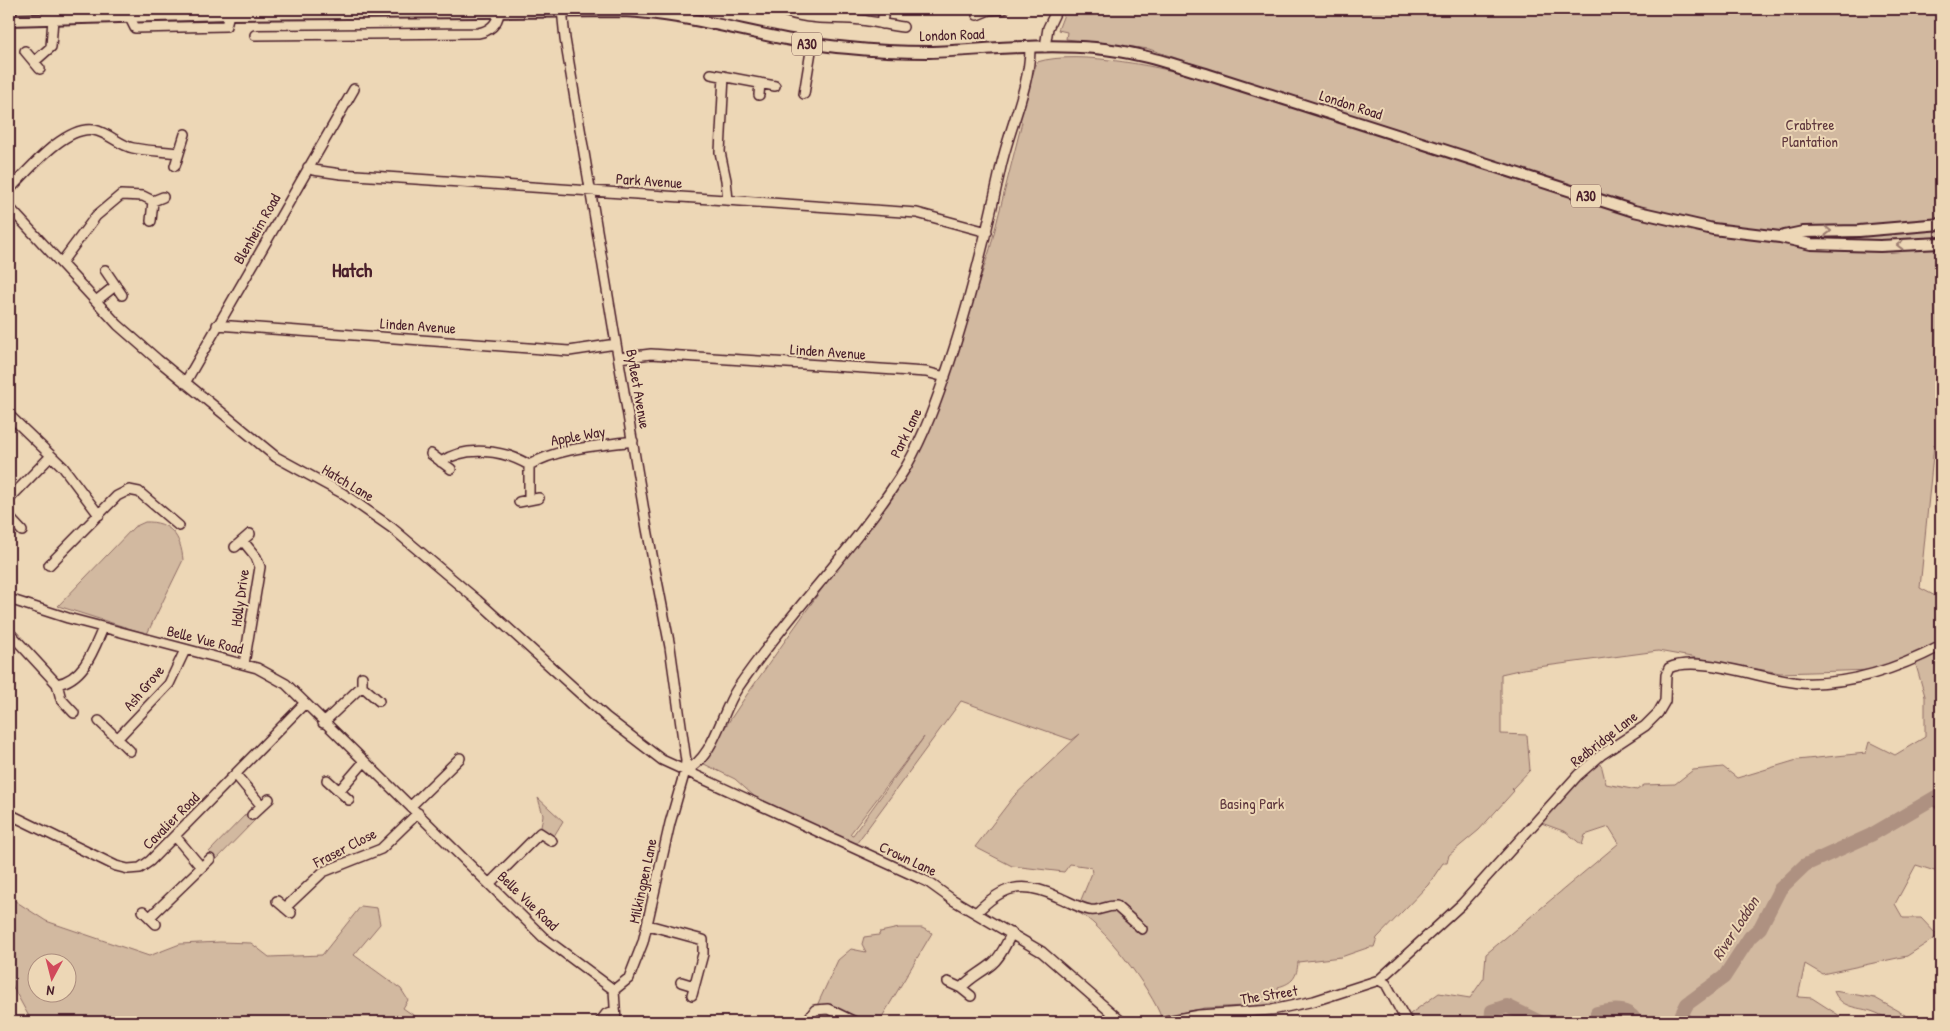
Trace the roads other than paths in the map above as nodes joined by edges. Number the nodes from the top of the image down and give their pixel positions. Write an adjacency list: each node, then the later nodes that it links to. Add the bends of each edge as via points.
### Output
1 (780, 9): 11 (street, via 802,16)
2 (884, 9): 11 (street)
3 (988, 9): 4 (street); 8 (street)
4 (1004, 9)
5 (1057, 9): 16 (street, via 1048,28)
6 (562, 10): 7 (main road, London Road / A30); 14 (main road, London Road / A30, via 650,12); 30 (street, Byfleet Avenue)
7 (499, 13): 9 (main road, London Road / A30); 13 (street, via 495,24 478,33)
8 (977, 15)
9 (54, 18): 10 (main road, London Road / A30); 17 (street, via 50,47 37,66)
10 (9, 20)
11 (882, 24): 12 (street)
12 (903, 27)
13 (255, 35)
14 (812, 45): 15 (main road, London Road / A30, via 913,52); 24 (street)
15 (1030, 48): 16 (main road, London Road / A30); 37 (street, Park Lane, via 1029,72 1005,145)
16 (1046, 48): 38 (main road, London Road / A30, via 1098,48 1157,60 1653,216 1713,229)
17 (25, 51)
18 (711, 74): 19 (street)
19 (724, 76): 20 (street); 32 (street, via 720,152)
20 (760, 83): 21 (street); 23 (street)
21 (774, 86)
22 (354, 88): 28 (street, Blenheim Road)
23 (759, 94)
24 (804, 94)
25 (185, 134): 26 (street)
26 (179, 153): 27 (street); 29 (street, via 132,148 105,133 83,130 58,142)
27 (175, 166)
28 (308, 167): 30 (street, Park Avenue, via 342,174); 45 (street, Blenheim Road)
29 (9, 190)
30 (591, 191): 32 (street, Park Avenue); 46 (street, Byfleet Avenue)
31 (163, 197): 33 (street)
32 (728, 200): 37 (street, Park Avenue, via 917,214)
33 (153, 201): 35 (street); 40 (street, via 133,194 121,195 96,216)
34 (9, 207): 40 (street, Hatch Lane)
35 (151, 221)
36 (1941, 224): 38 (main road, A30, one-way to 36, via 1803,232)
37 (987, 232): 48 (street, Park Lane)
38 (1780, 237): 39 (main road, A30, one-way to 38, via 1825,245)
39 (1941, 243)
40 (61, 263): 44 (street, Hatch Lane)
41 (105, 270): 42 (street)
42 (115, 286): 43 (street); 44 (street)
43 (122, 296)
44 (96, 301): 49 (street, Hatch Lane, via 118,325)
45 (217, 326): 46 (street, Linden Avenue, via 569,351); 49 (street, Blenheim Road)
46 (616, 344): 47 (street, Byfleet Avenue)
47 (619, 358): 48 (street, Linden Avenue, via 651,354 926,372); 51 (street, Byfleet Avenue)
48 (945, 377): 83 (street, Park Lane, via 920,441 906,467 736,690 700,760)
49 (185, 383): 83 (street, Hatch Lane, via 276,457 342,493 392,528 627,735 662,760)
50 (9, 415): 53 (street)
51 (633, 441): 55 (street, Apple Way, via 567,451); 83 (street, Byfleet Avenue, via 685,742)
52 (431, 454): 54 (street)
53 (51, 456): 58 (street); 61 (street)
54 (441, 462): 55 (street, via 460,453 484,452 503,453); 56 (street)
55 (529, 465): 59 (street)
56 (451, 469)
57 (539, 498): 59 (street)
58 (9, 499)
59 (529, 499): 60 (street)
60 (520, 502)
61 (99, 515): 63 (street, via 117,496 134,490); 66 (street)
62 (9, 517): 64 (street)
63 (179, 526)
64 (22, 531)
65 (235, 546): 72 (street, Holly Drive, via 246,537 260,567)
66 (49, 565)
67 (9, 599): 68 (street, Belle Vue Road)
68 (104, 628): 71 (street, Belle Vue Road); 73 (street, via 87,664 68,682)
69 (9, 632): 73 (street)
70 (1941, 646): 103 (street, Redbridge Lane, via 1872,675 1828,682 1779,680 1714,666 1669,668 1665,701 1658,713 1578,775 1462,904)
71 (185, 650): 72 (street, Belle Vue Road); 79 (street, Ash Grove, via 169,684)
72 (244, 664): 75 (street, Belle Vue Road, via 286,684)
73 (57, 684): 76 (street, via 61,699)
74 (379, 702): 78 (street, via 362,682)
75 (304, 704): 78 (street, Belle Vue Road); 84 (street, Cavalier Road)
76 (74, 713)
77 (99, 721): 79 (street)
78 (323, 723): 82 (street, Belle Vue Road)
79 (117, 739): 80 (street)
80 (130, 751)
81 (460, 758): 88 (street)
82 (364, 762): 86 (street); 88 (street, Belle Vue Road)
83 (685, 771): 98 (street, Crown Lane, via 920,878); 100 (street, Milkingpen Lane)
84 (236, 775): 91 (street, via 265,802); 92 (street, Cavalier Road)
85 (327, 780): 86 (street)
86 (339, 791): 87 (street)
87 (349, 800)
88 (411, 806): 89 (street, Belle Vue Road)
89 (418, 813): 96 (street, Belle Vue Road); 97 (street, Fraser Close, via 381,849 323,872 288,911)
90 (9, 814): 92 (street, Cavalier Road, via 128,869 140,868 150,861)
91 (252, 815)
92 (175, 836): 95 (street)
93 (552, 841): 96 (street, via 540,833)
94 (210, 859): 95 (street)
95 (201, 867): 99 (street)
96 (489, 884): 107 (street, Belle Vue Road, via 543,936)
97 (277, 902)
98 (976, 913): 101 (street, via 1006,888 1017,888 1054,895 1091,911 1116,906); 102 (street, Crown Lane)
99 (150, 917)
100 (648, 925): 104 (street, via 703,940 703,954 693,991); 107 (street, Milkingpen Lane, via 629,978)
101 (1142, 929)
102 (1012, 933): 106 (street, via 1000,956); 114 (street, Crown Lane, via 1064,969)
103 (1379, 980): 115 (street, The Street, via 1314,1001 1272,1010); 116 (street, via 1386,984)
104 (681, 982)
105 (948, 982): 106 (street)
106 (961, 988): 108 (street)
107 (614, 990): 109 (street)
108 (971, 996)
109 (614, 1011): 110 (street, via 606,1014); 111 (street)
110 (600, 1022)
111 (616, 1022)
112 (806, 1022): 113 (street, via 815,1010 828,1009)
113 (854, 1022)
114 (1122, 1022)
115 (1160, 1022)
116 (1407, 1022)

